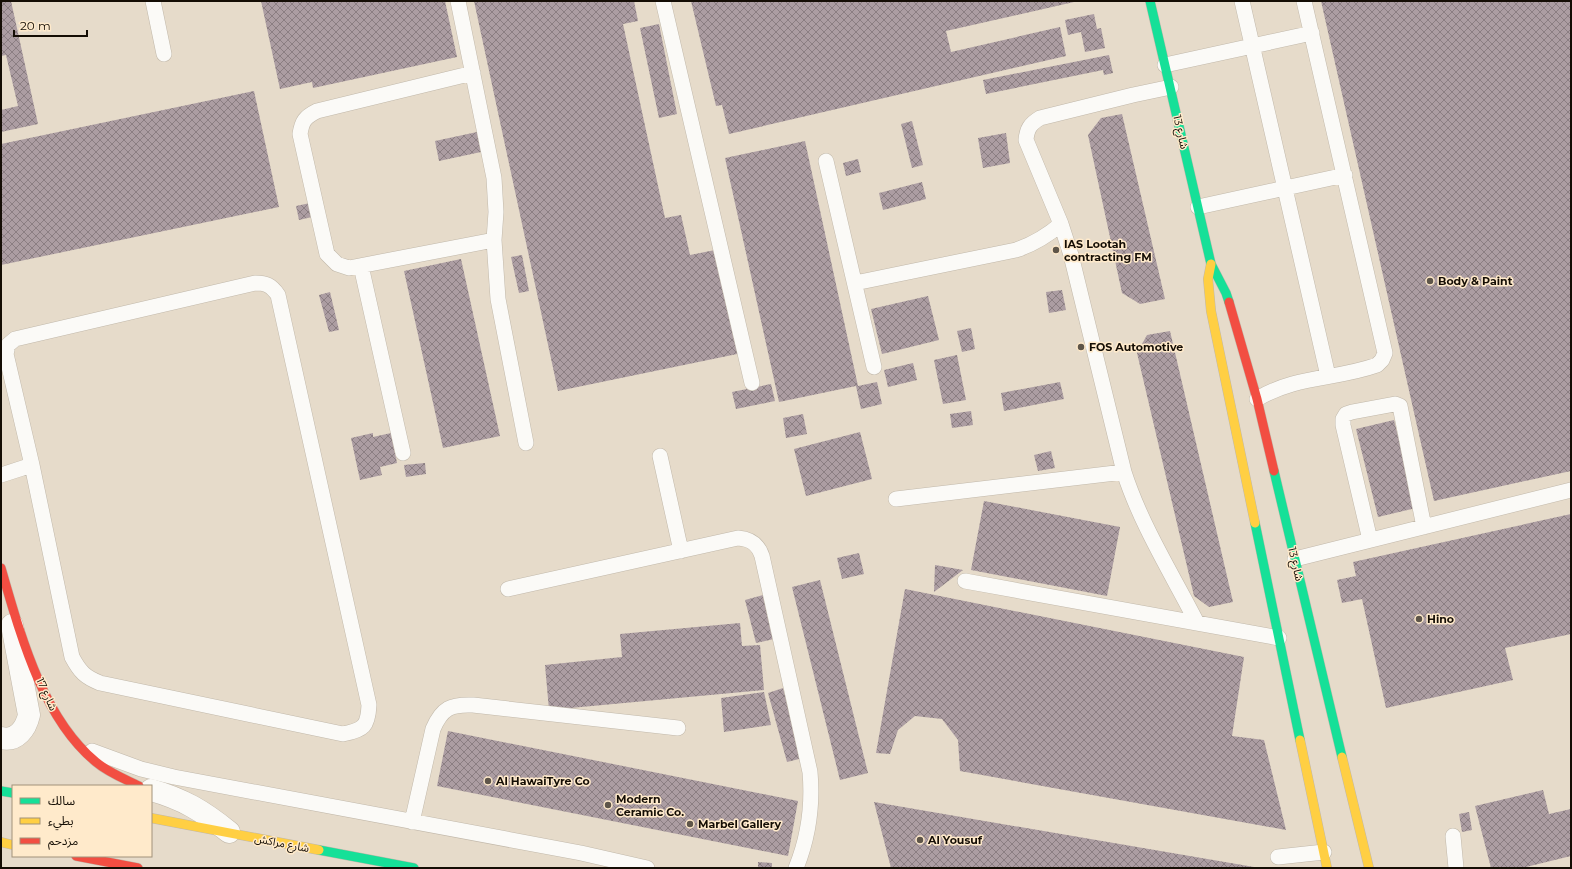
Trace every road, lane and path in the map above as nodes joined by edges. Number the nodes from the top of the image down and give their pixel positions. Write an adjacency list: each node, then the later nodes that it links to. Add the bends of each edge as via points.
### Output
1 (153, 1): 9 (lane)
2 (458, 1): 11 (lane)
3 (663, 1): 24 (lane)
4 (1150, 1): 10 (street, شارع 13)
5 (1242, 1): 8 (lane)
6 (1304, 1): 7 (lane)
7 (1312, 33): 8 (lane); 14 (lane)
8 (1252, 45): 10 (lane); 15 (lane)
9 (164, 54)
10 (1165, 65): 12 (street, شارع 13)
11 (473, 73): 18 (lane, via 494,178); 20 (lane, via 317,111 308,116 302,124 300,134 327,254 336,264 349,268)
12 (1170, 87): 16 (street, شارع 13); 17 (lane, via 1040,118 1032,123 1027,131 1026,140)
13 (826, 161): 21 (lane)
14 (1345, 175): 15 (lane); 23 (lane, via 1386,353 1377,366)
15 (1285, 188): 16 (lane); 23 (lane)
16 (1198, 207): 19 (street, شارع 13)
17 (1061, 224): 21 (lane, via 1048,235 1016,250); 30 (lane, via 1071,255)
18 (494, 240): 20 (lane); 26 (lane, via 498,299)
19 (1210, 264): 25 (street, شارع 13, via 1226,293); 43 (street, شارع 13, via 1210,311)
20 (361, 266): 27 (lane)
21 (854, 283): 22 (lane)
22 (874, 367)
23 (1328, 376): 25 (lane, via 1287,385)
24 (752, 383)
25 (1257, 399): 37 (street, شارع 13)
26 (526, 443)
27 (402, 453)
28 (660, 456): 36 (lane)
29 (32, 465): 29 (lane, via 72,657 88,678 100,683 343,734 364,727 368,718 368,705 278,295 273,287 265,283 255,283 15,339 8,345 6,354); 31 (lane)
30 (1124, 472): 33 (lane); 42 (lane, via 1140,512)
31 (1, 475)
32 (1571, 490): 34 (lane)
33 (896, 499)
34 (1424, 527): 35 (lane); 35 (lane, via 1400,406 1396,404 1352,412 1346,414 1343,419)
35 (1370, 540): 37 (lane)
36 (681, 551): 40 (lane); 63 (lane, via 738,538 754,542 760,548 810,772 810,823)
37 (1295, 559): 65 (street, شارع 13)
38 (1, 568): 41 (street, شارع 17)
39 (965, 581): 42 (lane)
40 (508, 589)
41 (9, 595): 45 (street, via 11,620 29,715 26,727 17,736); 46 (street, شارع 17, via 47,696 60,722)
42 (1198, 623): 43 (lane)
43 (1279, 638): 57 (street, شارع 13)
44 (678, 728): 52 (lane, via 473,704 460,704 448,708 438,716 433,728)
45 (1, 738)
46 (78, 745): 47 (street, شارع 17, via 96,762); 52 (lane, via 134,767 174,777)
47 (137, 785)
48 (152, 790): 53 (street, via 187,803)
49 (1, 791): 50 (street)
50 (12, 793)
51 (152, 818): 53 (street, شارع مراكش)
52 (412, 822): 62 (lane)
53 (229, 832): 61 (street, شارع مراكش)
54 (1453, 836): 66 (lane)
55 (1, 842): 56 (street)
56 (12, 845)
57 (1324, 852): 59 (lane); 64 (street, شارع 13)
58 (81, 857): 60 (street)
59 (1278, 857)
60 (138, 868)
61 (414, 868)
62 (646, 868)
63 (796, 868)
64 (1327, 868)
65 (1369, 868)
66 (1456, 868)

